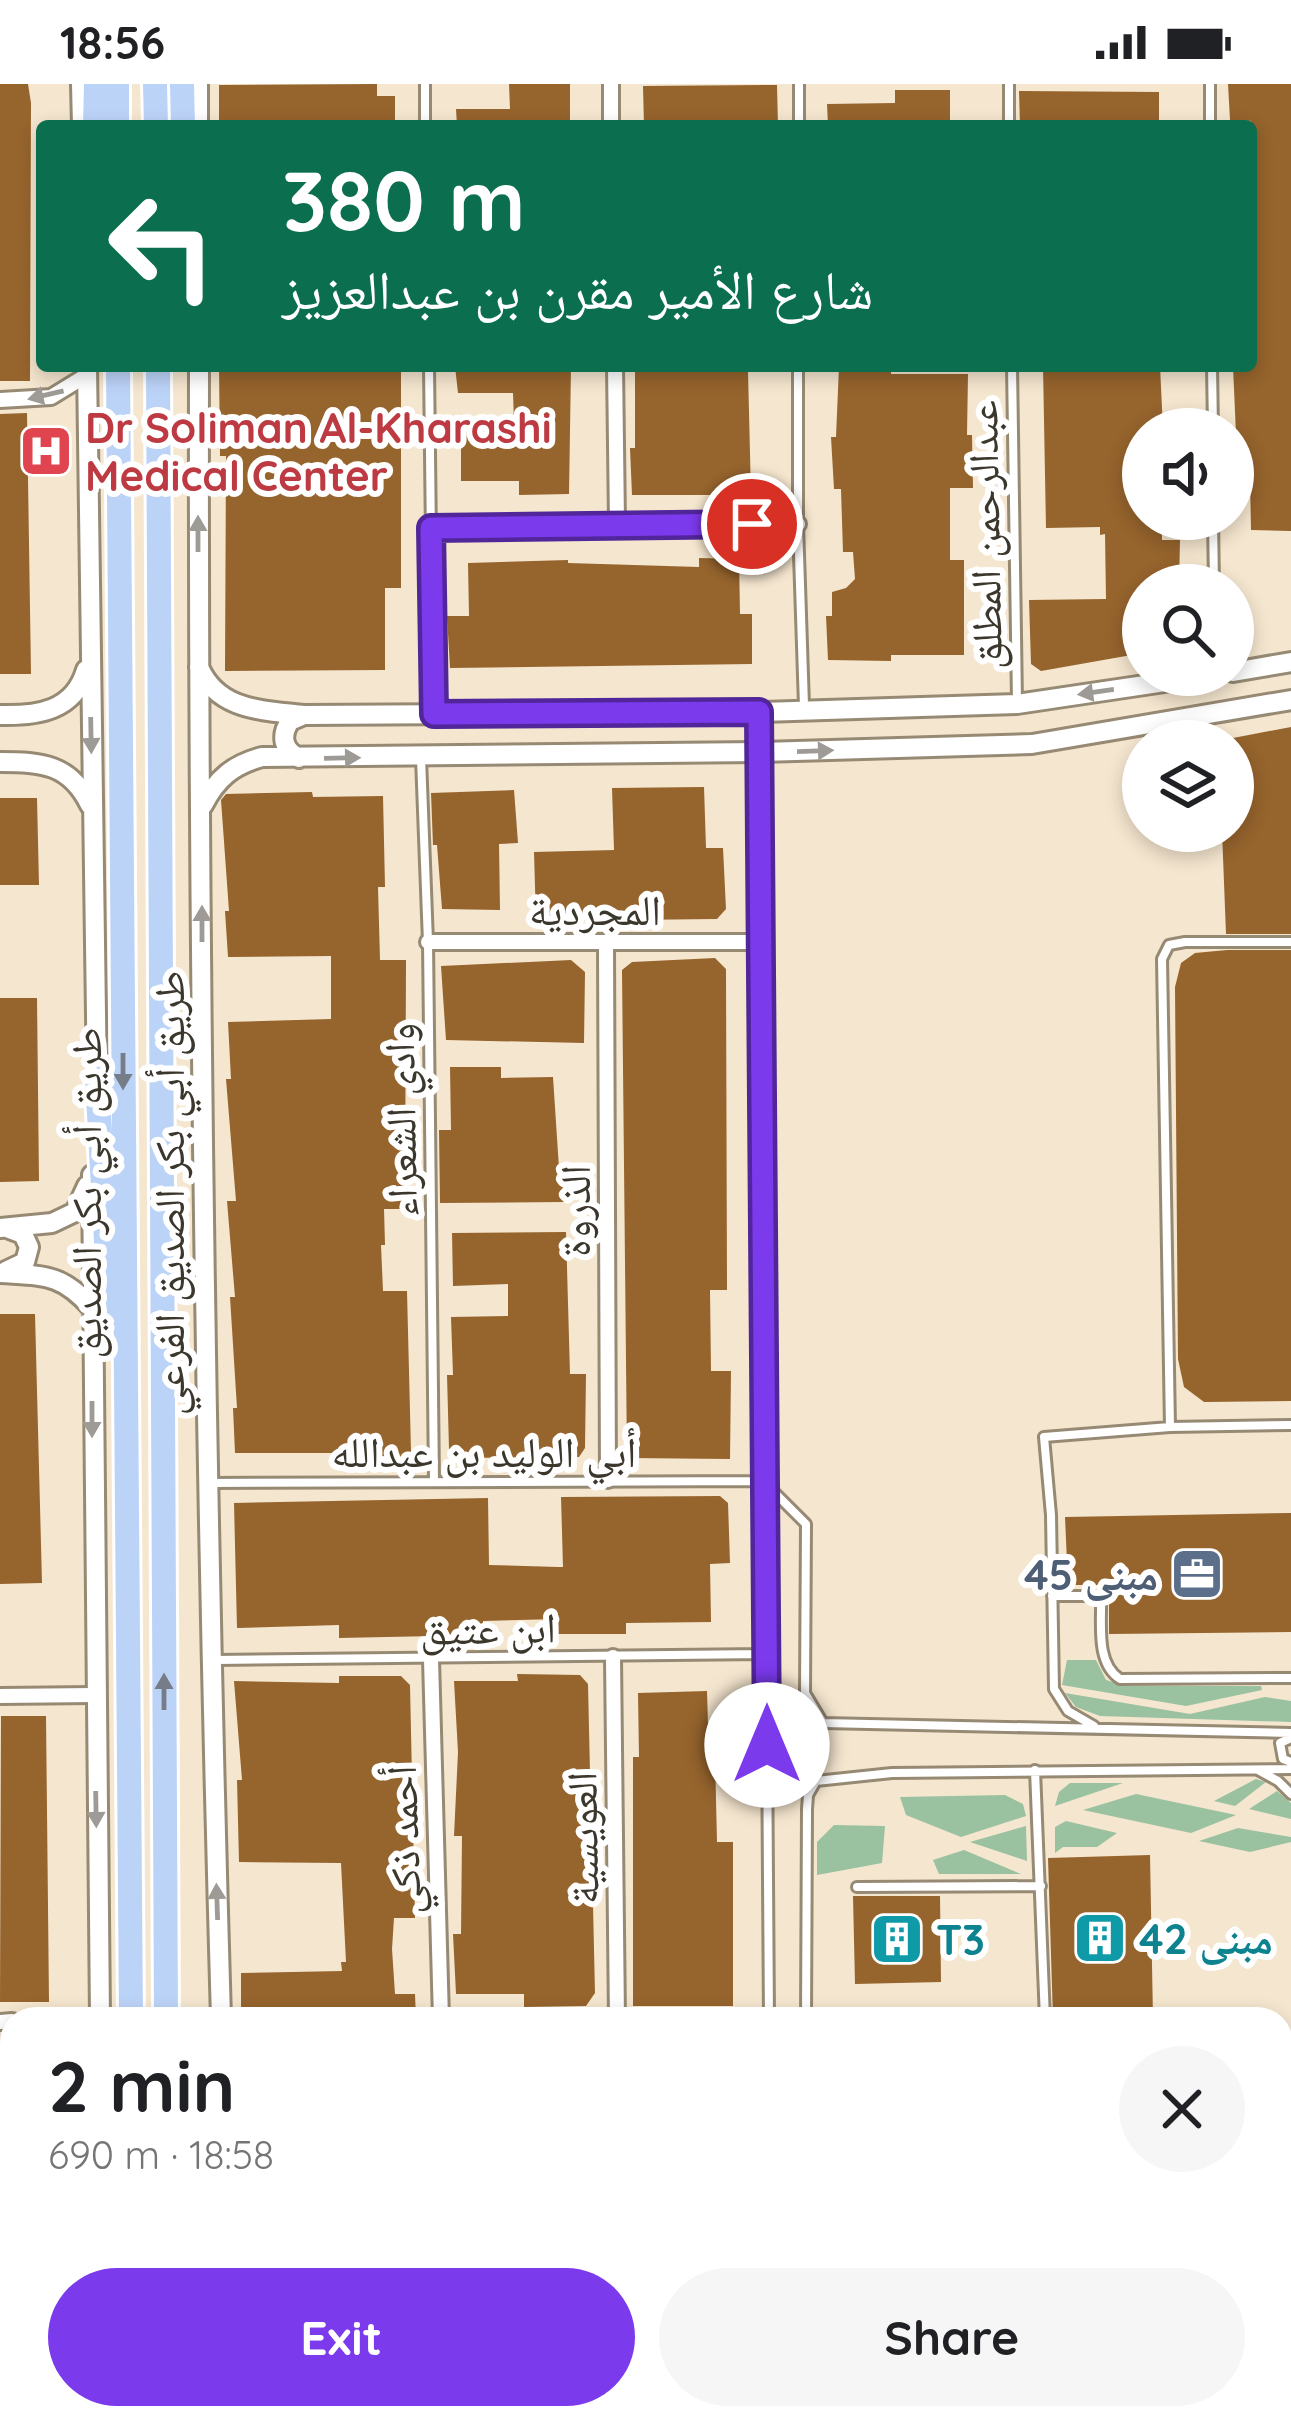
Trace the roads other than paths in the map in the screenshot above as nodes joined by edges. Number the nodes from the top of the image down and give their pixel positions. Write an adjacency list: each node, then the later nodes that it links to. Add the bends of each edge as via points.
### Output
1 (81, 84): 12 (street)
2 (96, 84): 13 (main road)
3 (116, 84): 14 (main road)
4 (155, 84): 15 (main road)
5 (182, 84): 16 (main road)
6 (198, 84): 17 (street)
7 (425, 84): 18 (lane)
8 (610, 84): 19 (street)
9 (799, 84): 20 (lane)
10 (1009, 84): 21 (lane)
11 (1210, 84): 22 (lane)
12 (82, 120)
13 (95, 120)
14 (117, 120)
15 (156, 120)
16 (184, 120)
17 (198, 120)
18 (425, 120)
19 (611, 120)
20 (799, 120)
21 (1009, 120)
22 (1210, 120)
23 (84, 372): 33 (street, one-way to 33, via 51,397)
24 (87, 372): 38 (street, طريق أبي بكر الصديق الفرعي)
25 (118, 372): 72 (main road, طريق أبي بكر الصديق, one-way to 72)
26 (158, 372): 90 (main road, طريق أبي بكر الصديق, one-way to 26)
27 (199, 372): 40 (street, طريق أبي بكر الصديق الفرعي, one-way to 27)
28 (429, 372): 37 (lane)
29 (615, 372): 35 (street)
30 (798, 372): 36 (lane)
31 (1012, 372): 44 (lane, عبدالرحمن المطلق)
32 (1212, 372): 34 (lane)
33 (0, 400)
34 (1213, 408)
35 (617, 523): 36 (street); 37 (street)
36 (797, 524): 45 (lane)
37 (431, 528): 47 (lane)
38 (89, 659): 49 (street, via 65,703 42,714); 55 (street, طريق أبي بكر الصديق الفرعي, one-way to 55)
39 (1291, 662): 41 (street)
40 (198, 665): 48 (street, via 231,703); 54 (street, طريق أبي بكر الصديق الفرعي)
41 (1254, 668)
42 (1122, 688): 44 (street, one-way to 44)
43 (1291, 700): 50 (street, one-way to 43, via 1032,745)
44 (1017, 704): 45 (street)
45 (804, 709): 46 (street)
46 (759, 712): 47 (street); 50 (street)
47 (434, 714): 48 (street)
48 (304, 715): 52 (street, via 283,735)
49 (0, 716)
50 (760, 752): 51 (street); 58 (lane)
51 (421, 757): 52 (street, one-way to 51); 56 (lane, وادي الشعراء)
52 (298, 758): 54 (street, via 244,762)
53 (0, 762): 55 (street, via 56,767)
54 (203, 805): 70 (street, طريق أبي بكر الصديق الفرعي, one-way to 54)
55 (92, 809): 60 (street, طريق أبي بكر الصديق الفرعي)
56 (428, 942): 57 (street, المجردية); 69 (lane, وادي الشعراء)
57 (606, 942): 58 (street, المجردية); 67 (street, الذروة)
58 (763, 942): 68 (lane)
59 (1291, 942): 66 (lane, via 1185,942 1169,945 1162,959)
60 (97, 1077): 61 (street, طريق أبي بكر الصديق الفرعي); 72 (main road)
61 (92, 1176): 62 (street, via 75,1212); 64 (street, طريق أبي بكر الصديق الفرعي)
62 (3, 1228): 63 (street, via 23,1234 29,1247 25,1262)
63 (1, 1273): 64 (street, via 58,1278)
64 (92, 1309): 78 (street, طريق أبي بكر الصديق الفرعي, one-way to 78)
65 (1291, 1425): 66 (lane)
66 (1170, 1427): 71 (lane, via 1044,1437)
67 (608, 1480): 68 (lane, أبي الوليد بن عبدالله); 69 (lane, أبي الوليد بن عبدالله)
68 (763, 1481): 73 (lane); 80 (lane, via 806,1525 805,1693 824,1723)
69 (434, 1482): 70 (lane, أبي الوليد بن عبدالله)
70 (206, 1483): 76 (street, طريق أبي بكر الصديق الفرعي)
71 (1052, 1596): 77 (lane, via 1101,1596 1103,1655 1120,1678); 80 (lane, via 1054,1689 1068,1711)
72 (127, 1651): 89 (main road, طريق أبي بكر الصديق)
73 (766, 1654): 74 (lane, ابن عتيق); 94 (lane)
74 (613, 1657): 75 (lane, ابن عتيق); 93 (street, العويسية)
75 (431, 1659): 76 (lane, ابن عتيق); 92 (street, أحمد ذكي)
76 (210, 1660): 91 (street, طريق أبي بكر الصديق الفرعي, one-way to 76)
77 (1291, 1678)
78 (94, 1695): 79 (street); 88 (street, طريق أبي بكر الصديق الفرعي, one-way to 88)
79 (0, 1696)
80 (1103, 1729): 81 (lane)
81 (1291, 1736): 82 (lane, via 1280,1743)
82 (1291, 1766): 84 (lane)
83 (1036, 1770): 84 (lane); 86 (lane); 95 (lane, via 817,1781 807,1809)
84 (1257, 1770): 85 (lane)
85 (1291, 1794)
86 (1041, 1886): 87 (lane); 96 (lane)
87 (856, 1887)
88 (100, 2007)
89 (131, 2007)
90 (166, 2007)
91 (221, 2007)
92 (441, 2007)
93 (616, 2007)
94 (769, 2007)
95 (806, 2007)
96 (1046, 2007)

